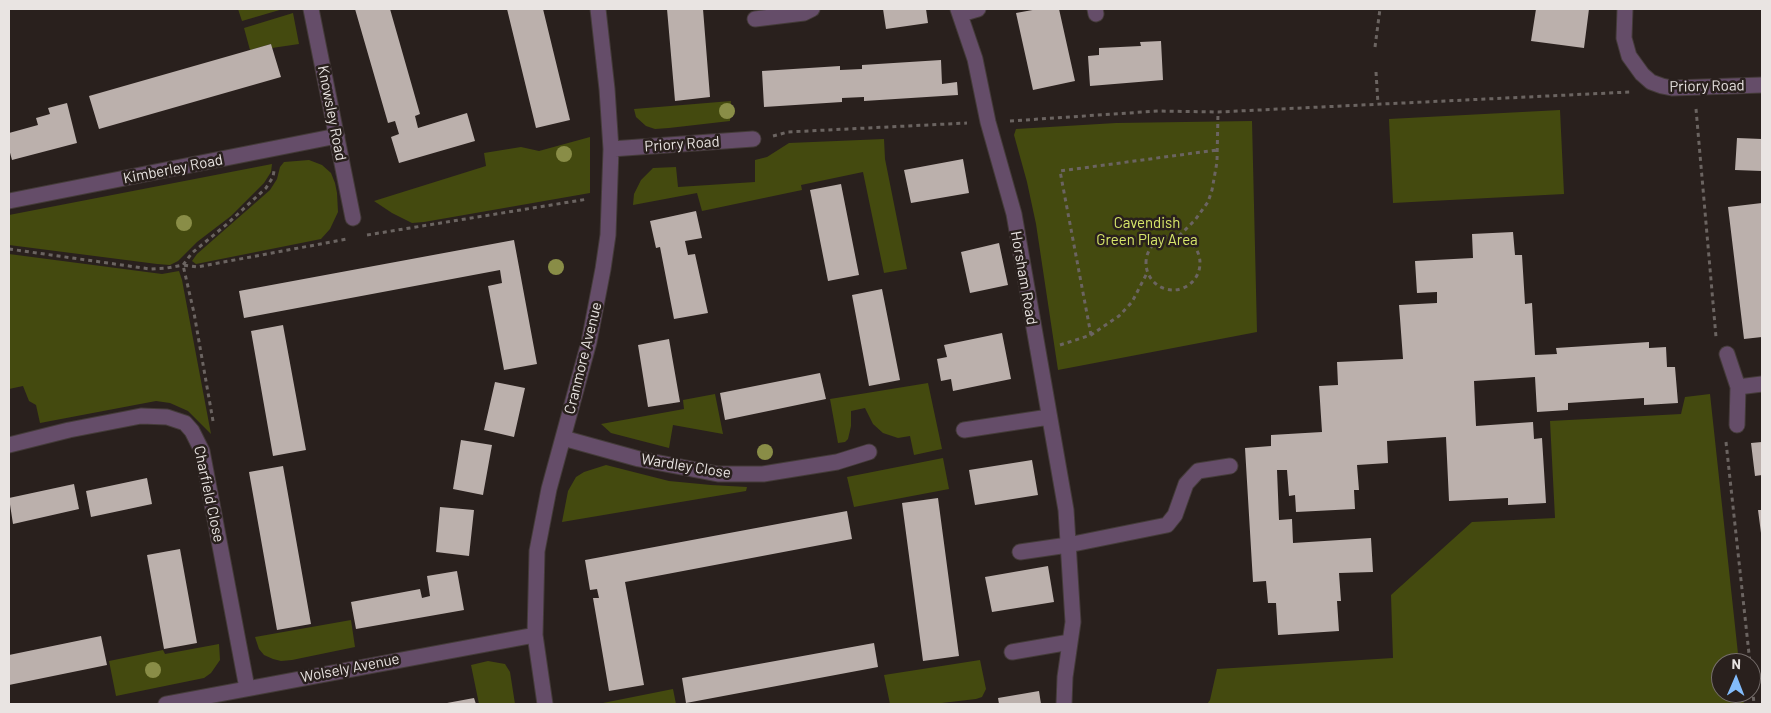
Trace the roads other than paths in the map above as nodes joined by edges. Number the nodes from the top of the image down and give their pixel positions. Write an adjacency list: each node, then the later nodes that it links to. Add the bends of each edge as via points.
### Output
1 (311, 9): 9 (street, Knowsley Road)
2 (598, 9): 11 (street, Cranmore Avenue)
3 (812, 9): 7 (street)
4 (978, 9): 6 (street, Horsham Road)
5 (1625, 9): 8 (street, Priory Road, via 1627,49 1632,62 1651,82 1672,88)
6 (960, 11): 17 (street, Horsham Road, via 1014,214)
7 (755, 19)
8 (1762, 85)
9 (337, 136): 12 (street, Kimberley Road); 13 (street, Knowsley Road)
10 (753, 139): 11 (street, Priory Road)
11 (611, 149): 20 (street, Cranmore Avenue, via 608,235 582,373)
12 (9, 201)
13 (353, 218)
14 (1727, 354): 16 (street)
15 (1762, 384): 16 (street)
16 (1738, 387): 18 (street)
17 (1049, 417): 19 (street); 24 (street, Horsham Road, via 1066,510)
18 (1737, 425)
19 (964, 430)
20 (563, 438): 22 (street, Wardley Close, via 639,459 718,474 791,470); 26 (street, Cranmore Avenue, via 537,551)
21 (9, 445): 29 (street, Charfield Close, via 141,416 168,417 192,430 202,451)
22 (870, 452)
23 (1230, 466): 24 (street, via 1198,471 1186,484 1175,515 1167,525)
24 (1068, 546): 25 (street); 27 (street, Horsham Road)
25 (1020, 552)
26 (535, 635): 29 (street, Wolsely Avenue); 31 (street, Cranmore Avenue)
27 (1070, 642): 28 (street); 32 (street, Horsham Road)
28 (1012, 652)
29 (247, 688): 30 (street, Wolsely Avenue)
30 (166, 704)
31 (545, 704)
32 (1064, 704)

